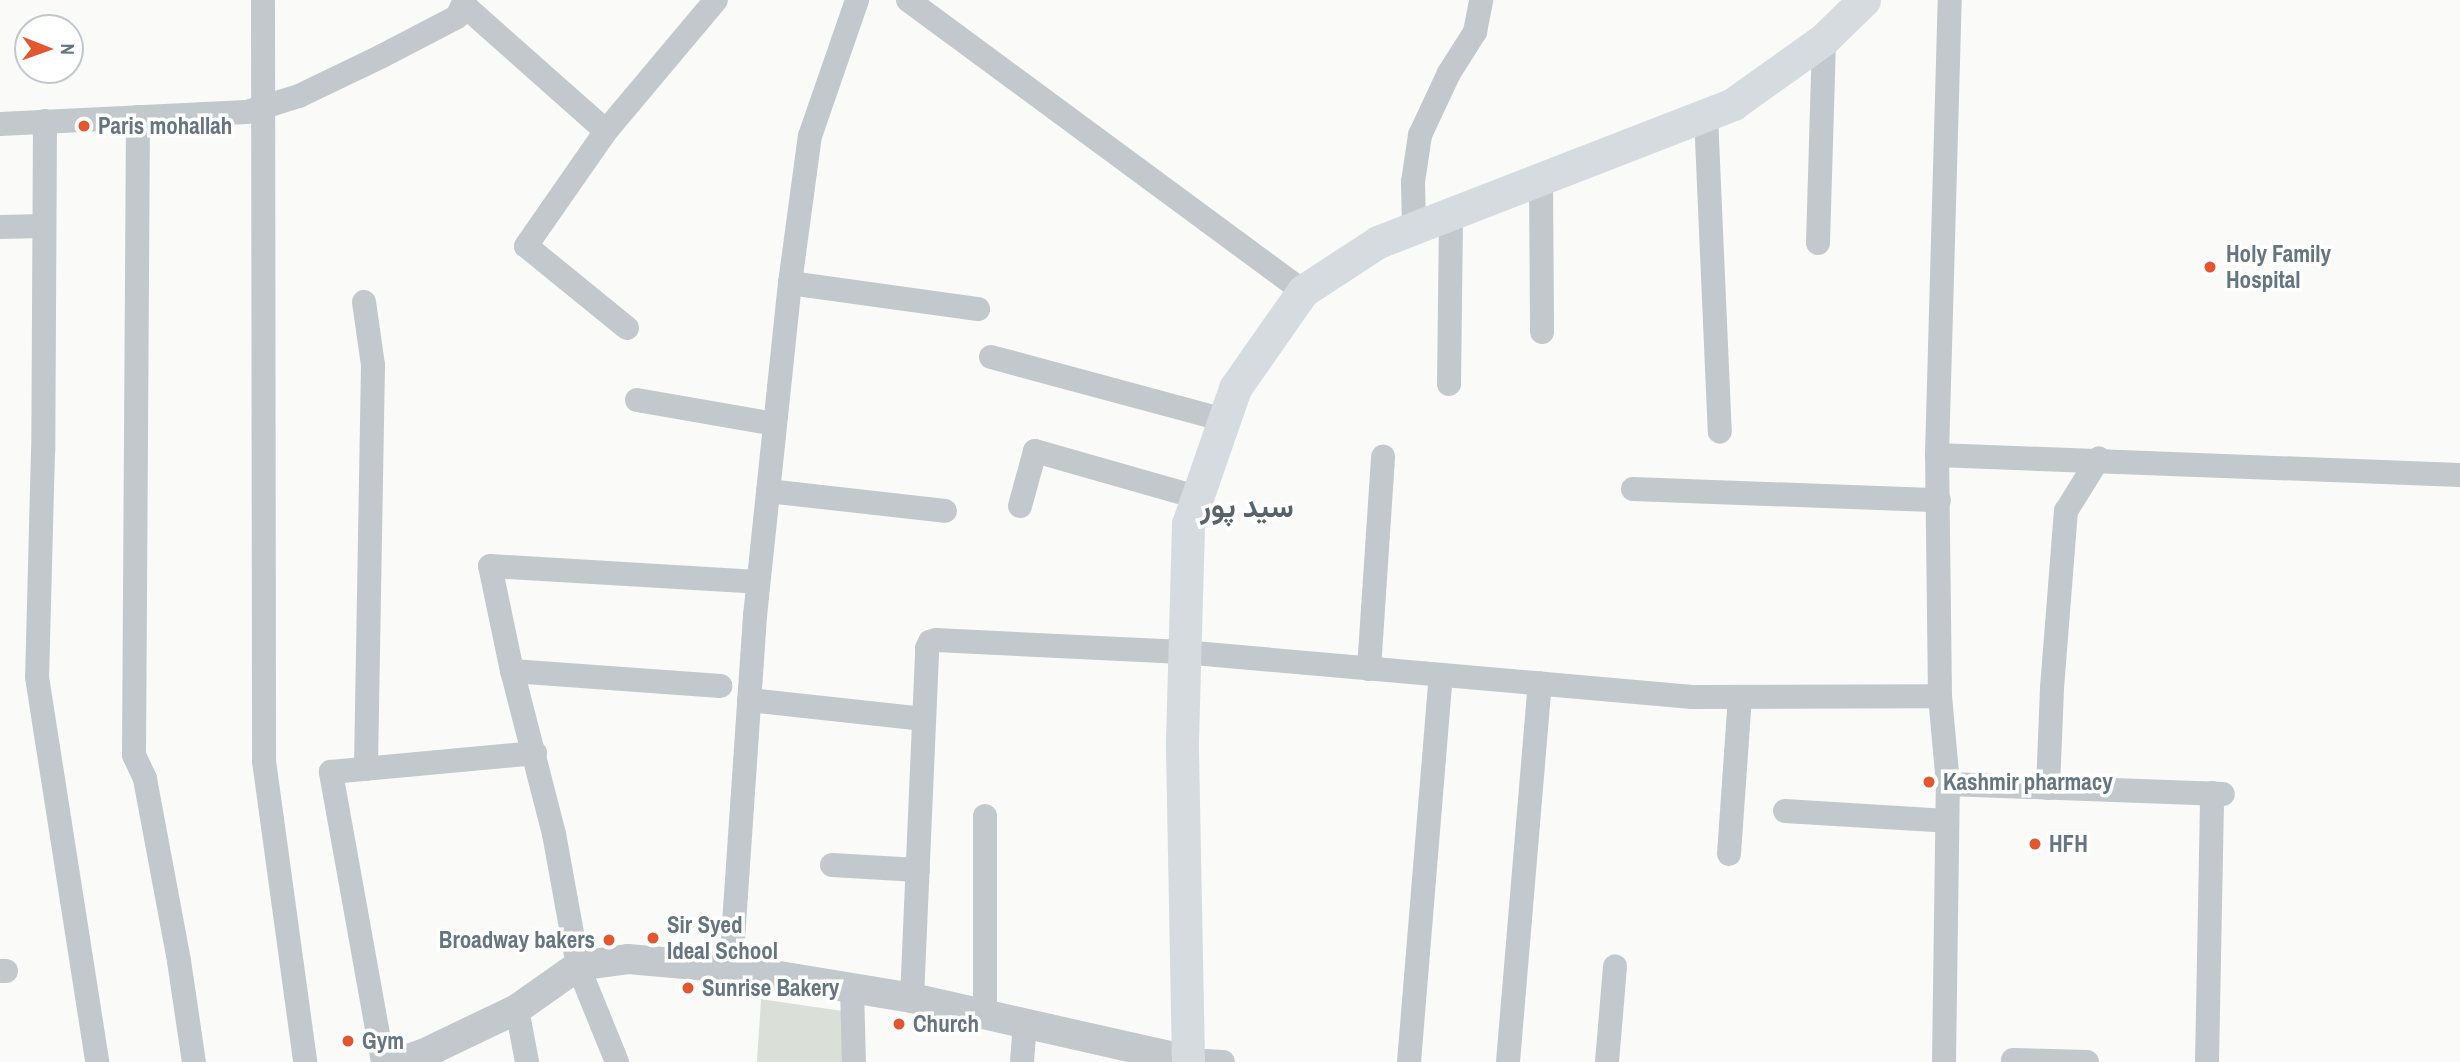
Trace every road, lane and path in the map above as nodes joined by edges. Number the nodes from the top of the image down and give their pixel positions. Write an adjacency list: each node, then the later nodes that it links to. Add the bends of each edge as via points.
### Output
1 (263, 0): 10 (street)
2 (716, 0): 15 (street)
3 (857, 0): 22 (street, via 810,136)
4 (908, 0): 23 (street)
5 (1481, 0): 20 (street, via 1475,32 1420,135 1413,182)
6 (1864, 0): 9 (main road)
7 (1950, 0): 34 (street)
8 (465, 3): 10 (street, via 457,17 382,56 299,96); 15 (street)
9 (1824, 39): 11 (main road, via 1733,104); 21 (street)
10 (263, 107): 12 (street, via 247,112); 78 (street, via 264,761)
11 (1706, 116): 16 (main road); 33 (street)
12 (138, 117): 13 (street); 77 (street, via 134,755 145,779)
13 (45, 121): 14 (street); 18 (street)
14 (0, 124)
15 (606, 131): 26 (street, via 526,246)
16 (1541, 181): 17 (main road); 27 (street)
17 (1451, 215): 20 (main road); 29 (street)
18 (44, 226): 19 (street); 76 (street, via 37,677)
19 (0, 227)
20 (1414, 229): 23 (main road, via 1378,242)
21 (1818, 243)
22 (790, 283): 25 (street); 32 (street)
23 (1303, 292): 31 (main road, via 1235,388)
24 (364, 302): 56 (street, via 373,365)
25 (978, 310)
26 (627, 328)
27 (1542, 332)
28 (991, 357): 31 (street)
29 (1449, 384)
30 (637, 400): 32 (street)
31 (1224, 420): 40 (main road)
32 (775, 424): 39 (street)
33 (1720, 432)
34 (1937, 455): 36 (street); 41 (street)
35 (1383, 456): 46 (street)
36 (2099, 458): 37 (street); 58 (street, via 2066,511)
37 (2460, 475)
38 (1633, 489): 41 (street)
39 (768, 491): 43 (street); 44 (street)
40 (1197, 497): 42 (street, via 1035,452); 45 (main road, via 1188,524)
41 (1939, 500): 51 (street)
42 (1020, 506)
43 (945, 510)
44 (758, 582): 47 (street, via 490,566); 53 (street)
45 (1183, 652): 46 (street); 54 (street, via 936,640 927,648); 75 (main road)
46 (1369, 668): 48 (street)
47 (512, 671): 50 (street); 55 (street)
48 (1441, 675): 49 (street); 85 (street)
49 (1540, 683): 52 (street); 86 (street)
50 (720, 686)
51 (1940, 696): 52 (street); 57 (street)
52 (1740, 697): 62 (street)
53 (748, 700): 54 (street); 67 (street)
54 (924, 719): 64 (street)
55 (535, 753): 56 (street); 65 (street)
56 (366, 769): 79 (street, via 331,772)
57 (1948, 784): 58 (street); 61 (street)
58 (2048, 788): 90 (street, via 2218,793)
59 (1785, 811): 61 (street)
60 (985, 816): 71 (street)
61 (1947, 821): 88 (street)
62 (1729, 854)
63 (832, 865): 64 (street)
64 (918, 870): 69 (street)
65 (578, 966): 67 (street, via 628,959); 70 (street); 81 (street)
66 (1615, 966): 87 (street)
67 (731, 968): 68 (street)
68 (852, 988): 69 (street); 82 (street)
69 (912, 998): 71 (street)
70 (517, 1009): 73 (street); 80 (street)
71 (985, 1014): 72 (street)
72 (1025, 1023): 75 (street); 83 (street)
73 (415, 1060)
74 (2013, 1060): 89 (street)
75 (1187, 1061): 84 (street)
76 (97, 1062)
77 (194, 1062)
78 (305, 1062)
79 (383, 1062)
80 (527, 1062)
81 (617, 1062)
82 (854, 1062)
83 (1021, 1062)
84 (1223, 1062)
85 (1409, 1062)
86 (1508, 1062)
87 (1607, 1062)
88 (1944, 1062)
89 (2087, 1062)
90 (2207, 1062)

